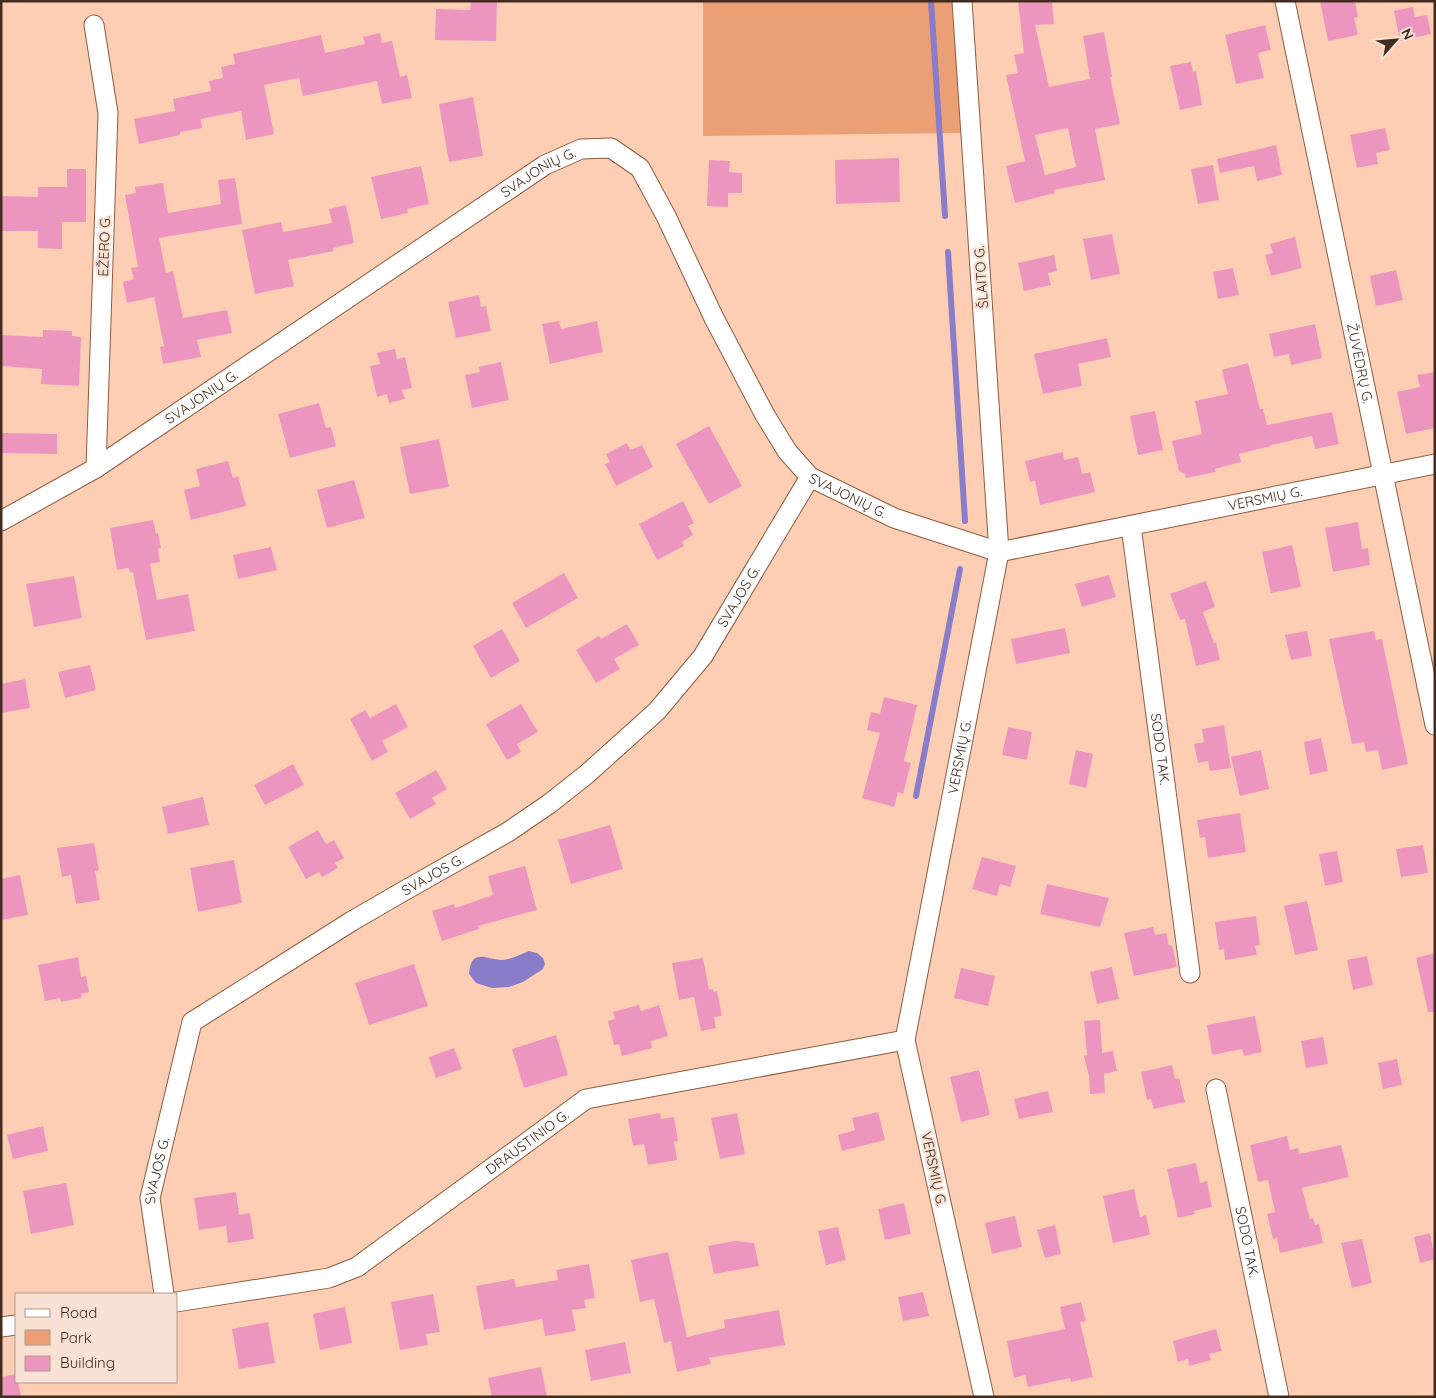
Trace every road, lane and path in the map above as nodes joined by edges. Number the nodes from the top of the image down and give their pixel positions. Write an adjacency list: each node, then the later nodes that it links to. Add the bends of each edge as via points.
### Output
1 (962, 1): 10 (street, ŠLAITO G.)
2 (1284, 1): 6 (street, ŽUVĖDRŲ G.)
3 (94, 25): 5 (street, EŽERO G., via 108,113)
4 (1435, 464): 6 (street, VERSMIŲ G.)
5 (96, 468): 7 (street, SVAJONIŲ G., via 545,165 581,149 612,148 640,168 765,415 787,451); 8 (street, SVAJONIŲ G.)
6 (1383, 474): 9 (street, VERSMIŲ G.); 11 (street, ŽUVĖDRŲ G.)
7 (810, 477): 10 (street, SVAJONIŲ G., via 894,518); 15 (street, SVAJOS G., via 702,656 658,711 587,774 508,832 352,921 192,1022 150,1198)
8 (1, 520)
9 (1130, 526): 10 (street, VERSMIŲ G.); 12 (street, SODO TAK.)
10 (1000, 552): 13 (street, VERSMIŲ G.)
11 (1435, 725)
12 (1190, 973)
13 (905, 1040): 16 (street, DRAUSTINIO G., via 586,1099 357,1268 329,1278); 19 (street, VERSMIŲ G.)
14 (1216, 1088): 20 (street, SODO TAK.)
15 (164, 1293)
16 (178, 1302)
17 (15, 1325): 18 (street)
18 (1, 1327)
19 (984, 1397)
20 (1279, 1397)

